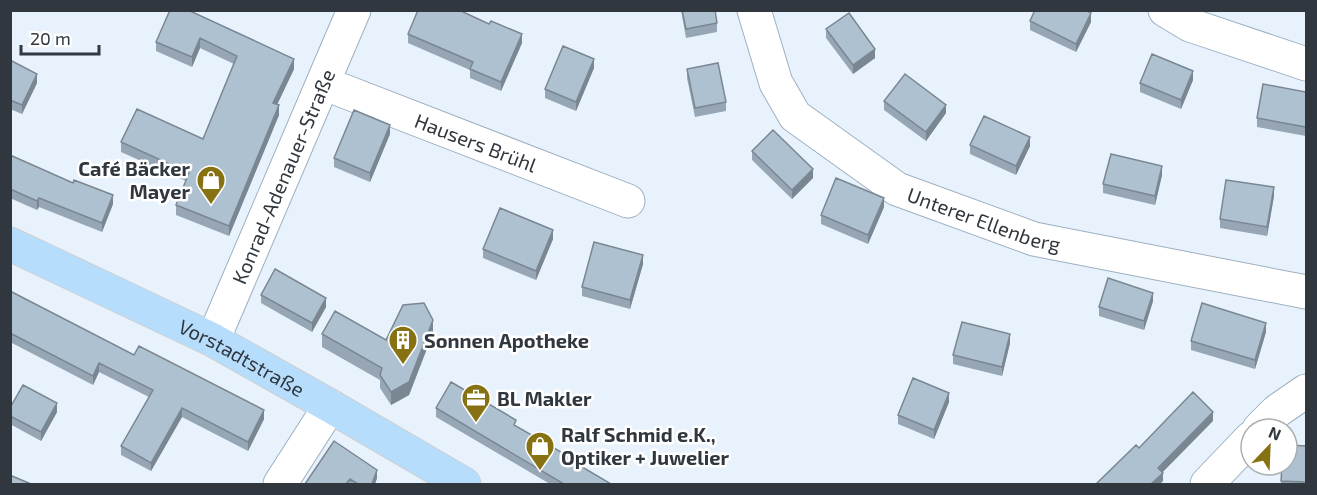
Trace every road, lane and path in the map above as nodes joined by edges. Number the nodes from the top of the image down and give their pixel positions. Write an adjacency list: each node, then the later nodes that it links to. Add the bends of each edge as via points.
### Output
1 (354, 10): 5 (street, Konrad-Adenauer-Straße)
2 (754, 10): 8 (street, Unterer Ellenberg, via 776,83 795,116 897,189 1034,239)
3 (1165, 10): 4 (street, via 1190,25)
4 (1306, 64)
5 (323, 83): 6 (street, Hausers Brühl); 9 (street, Konrad-Adenauer-Straße)
6 (628, 201)
7 (10, 244): 9 (main road, Vorstadtstraße)
8 (1306, 292)
9 (213, 340): 11 (main road, Vorstadtstraße)
10 (1306, 390): 12 (street)
11 (330, 406): 14 (street); 15 (main road, Vorstadtstraße)
12 (1271, 417)
13 (1239, 451): 16 (street)
14 (280, 484)
15 (464, 484)
16 (1207, 484)

